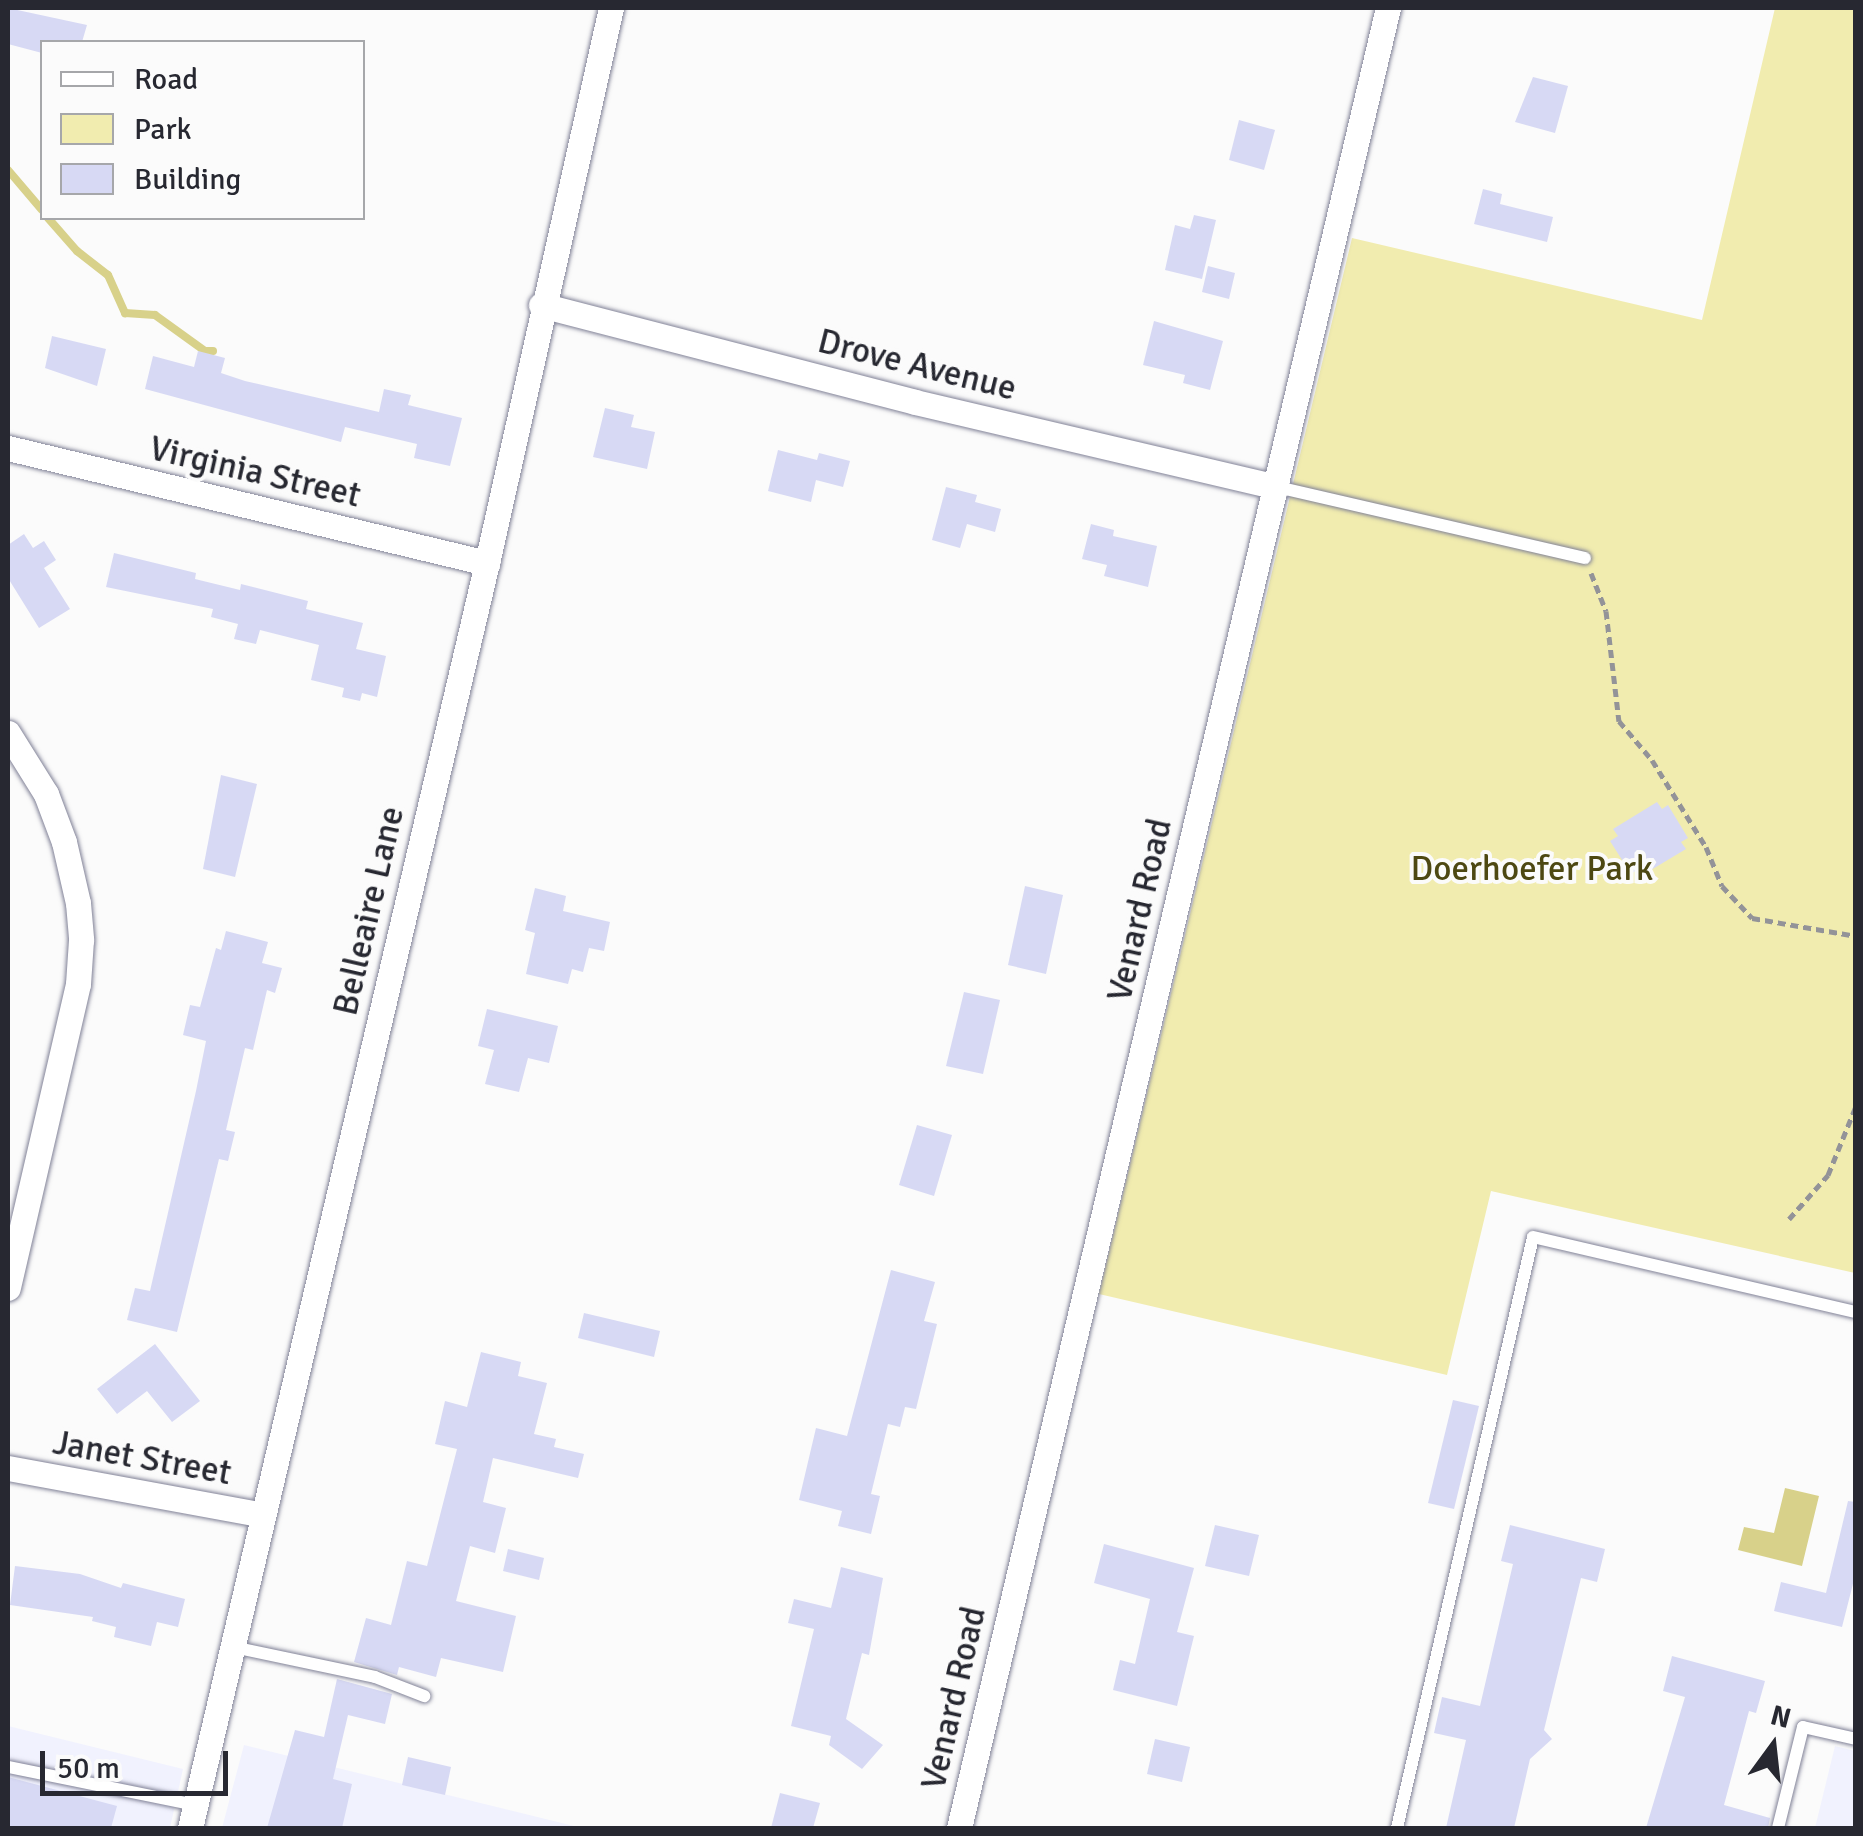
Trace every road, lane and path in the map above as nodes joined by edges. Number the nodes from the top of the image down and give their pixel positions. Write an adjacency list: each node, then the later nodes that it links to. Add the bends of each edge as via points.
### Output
1 (611, 8): 3 (street, Belleaire Lane)
2 (1388, 8): 5 (street, Venard Road)
3 (541, 305): 5 (street, Drove Avenue); 7 (street, Belleaire Lane)
4 (8, 448): 7 (street, Virginia Street)
5 (1277, 486): 6 (lane); 21 (street, Venard Road)
6 (1585, 558): 9 (path, via 1606,611 1619,722 1661,774 1722,886 1752,918)
7 (487, 563): 15 (street, Belleaire Lane)
8 (8, 733): 12 (street, via 46,794 64,842 81,940 78,984)
9 (1856, 936)
10 (1856, 1106): 11 (path, via 1828,1175)
11 (1788, 1219)
12 (8, 1288)
13 (1856, 1312): 22 (lane, via 1533,1237)
14 (8, 1468): 15 (street, Janet Street)
15 (263, 1516): 16 (street, Belleaire Lane)
16 (233, 1646): 17 (lane, via 375,1677); 20 (street, Belleaire Lane)
17 (424, 1696)
18 (1856, 1739): 23 (lane, via 1803,1726)
19 (9, 1766): 20 (lane)
20 (192, 1817)
21 (959, 1828)
22 (1397, 1828)
23 (1778, 1828)

